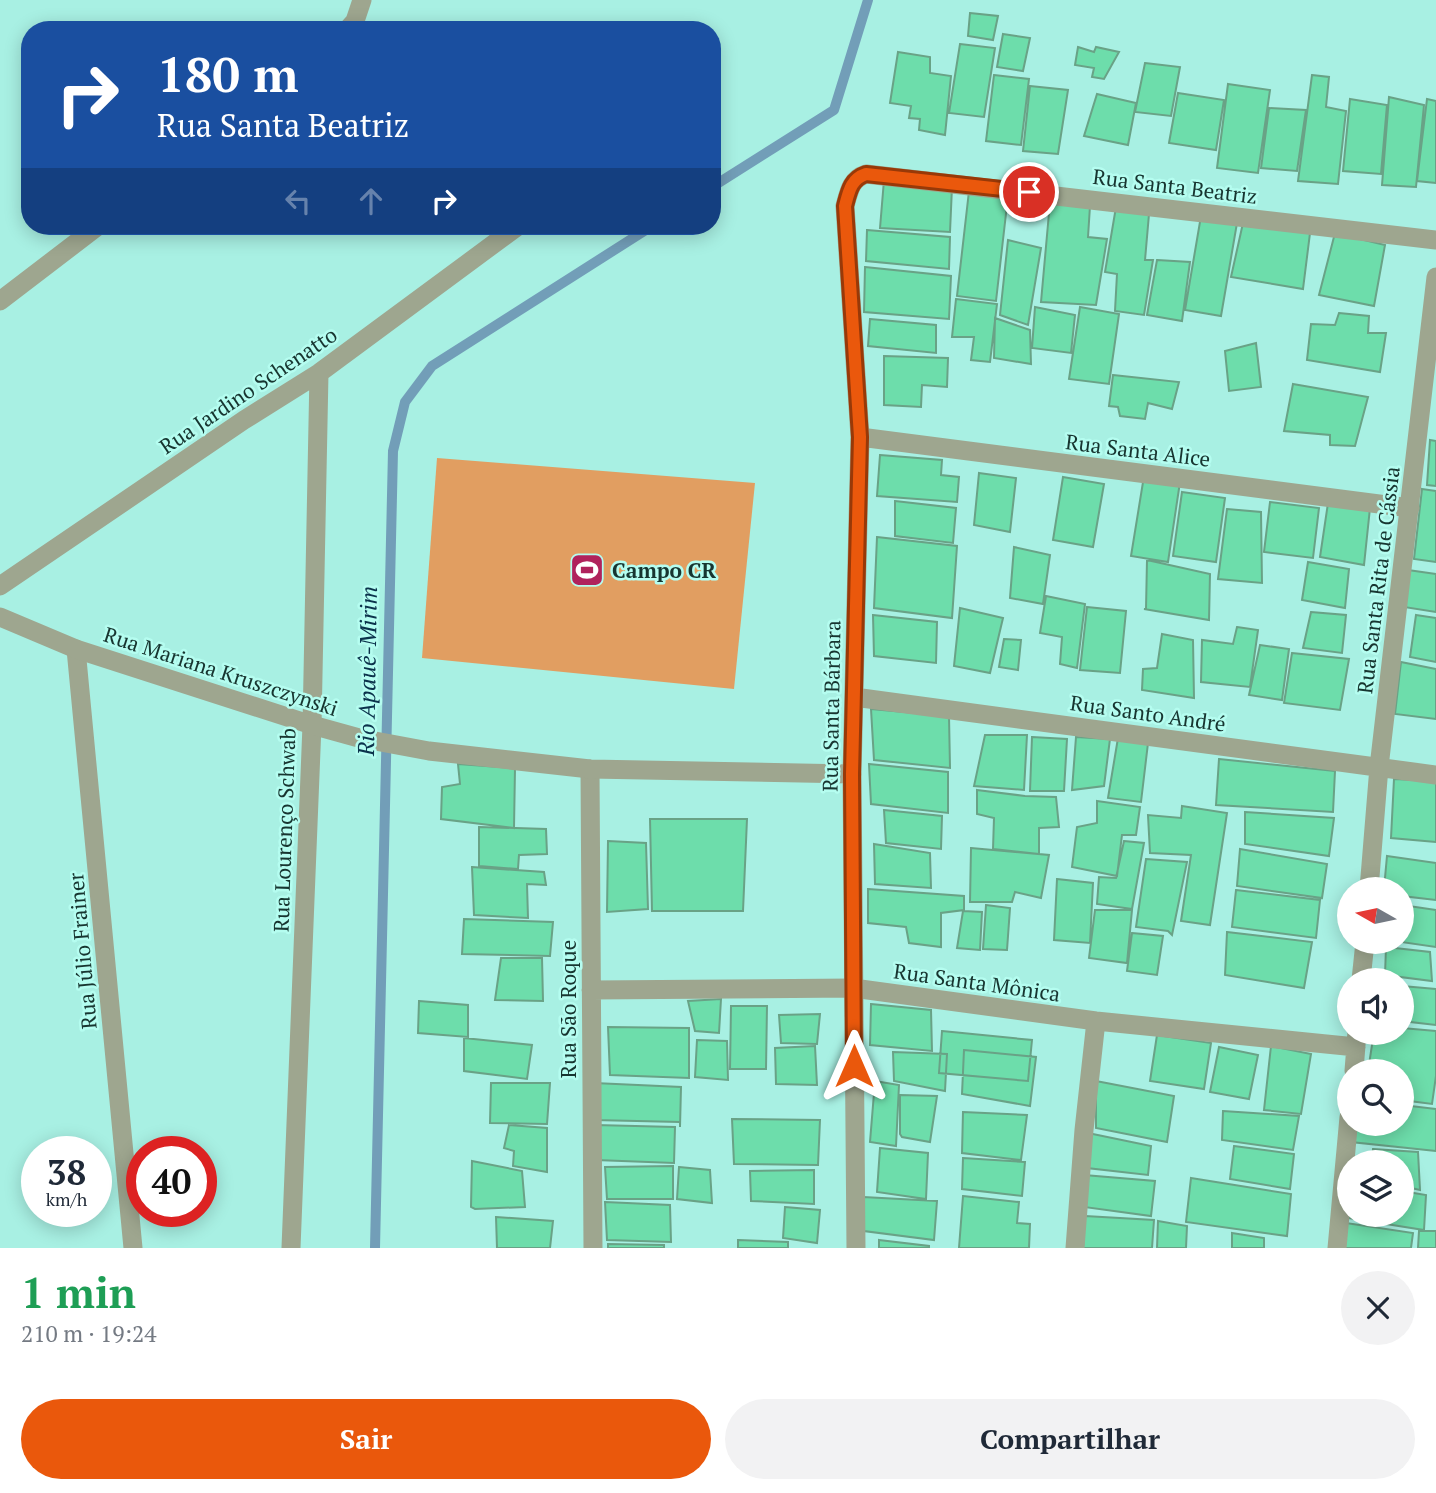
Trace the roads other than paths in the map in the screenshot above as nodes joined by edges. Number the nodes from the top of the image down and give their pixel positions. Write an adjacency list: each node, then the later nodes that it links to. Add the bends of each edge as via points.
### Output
1 (362, 0): 2 (street)
2 (355, 21)
3 (866, 174): 6 (street, Rua Santa Beatriz); 10 (street, Rua Santa Bárbara, via 855,179 845,206)
4 (86, 235): 8 (street)
5 (505, 235): 9 (street, Rua Jardino Schenatto)
6 (1436, 240)
7 (1436, 276): 11 (street, Rua Santa Rita de Cássia)
8 (0, 301)
9 (319, 373): 12 (street, Rua Jardino Schenatto); 16 (street, Rua Lourenço Schwab)
10 (860, 437): 11 (street, Rua Santa Alice); 15 (street, Rua Santa Bárbara)
11 (1410, 508): 17 (street, Rua Santa Rita de Cássia)
12 (0, 586)
13 (0, 617): 14 (street, Rua Mariana Kruszczynski)
14 (76, 649): 16 (street, Rua Mariana Kruszczynski); 27 (street, Rua Júlio Frainer)
15 (854, 697): 17 (street, Rua Santo André); 19 (street, Rua Santa Bárbara)
16 (312, 725): 18 (street, Rua Mariana Kruszczynski, via 429,751); 28 (street, Rua Lourenço Schwab)
17 (1379, 767): 20 (street, Rua Santo André); 21 (street, Rua Santa Rita de Cássia)
18 (590, 769): 19 (street, Rua Mariana Kruszczynski); 23 (street, Rua São Roque)
19 (852, 774): 22 (street, Rua Santa Bárbara)
20 (1436, 775)
21 (1370, 877)
22 (853, 988): 23 (street, Rua Santa Mônica); 24 (street, Rua Santa Mônica); 30 (street, Rua Santa Bárbara)
23 (591, 990): 29 (street, Rua São Roque)
24 (1096, 1021): 25 (street, Rua Santa Mônica); 31 (street)
25 (1337, 1039)
26 (1347, 1136): 32 (street)
27 (133, 1248)
28 (291, 1248)
29 (593, 1248)
30 (856, 1248)
31 (1075, 1248)
32 (1337, 1248)

